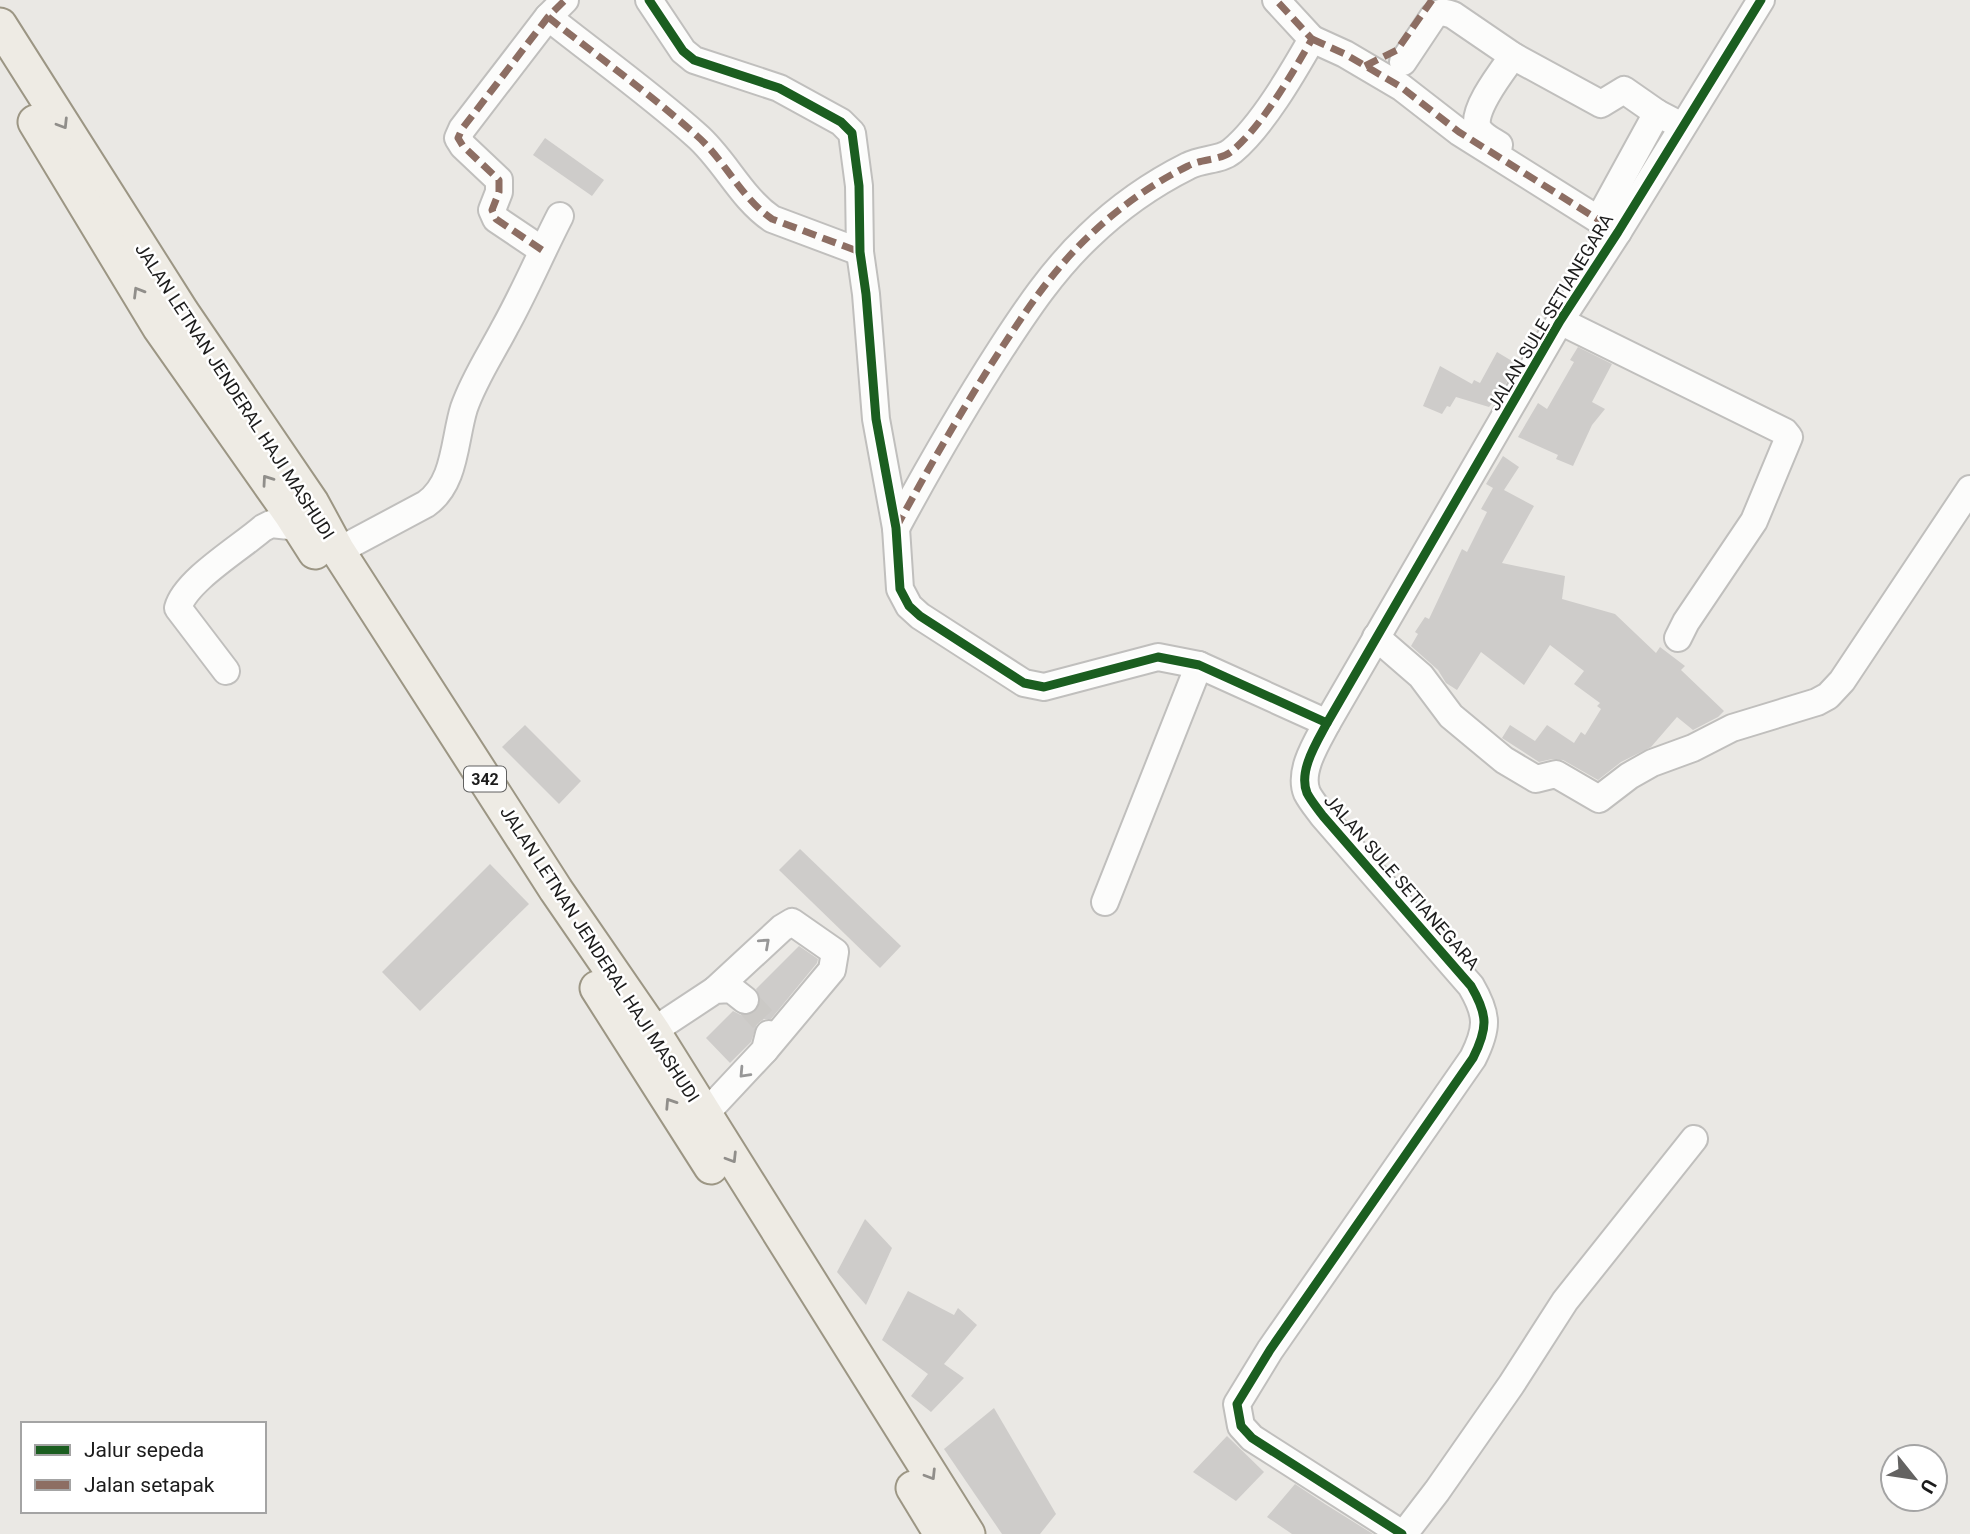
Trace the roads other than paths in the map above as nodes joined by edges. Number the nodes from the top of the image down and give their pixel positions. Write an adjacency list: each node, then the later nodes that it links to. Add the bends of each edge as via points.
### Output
1 (649, 0): 18 (street, via 694,60 779,88 849,128 859,186)
2 (1276, 0): 7 (street)
3 (1432, 0): 11 (street, via 1396,50)
4 (1761, 0): 13 (street, JALAN SULE SETIANEGARA)
5 (556, 8): 17 (street, via 458,138 499,180 492,210 496,219); 18 (street, via 696,135 764,214)
6 (0, 25): 21 (main road, JALAN LETNAN JENDERAL HAJI MASHUDI / 342, one-way to 21, via 182,312)
7 (1312, 39): 11 (street); 22 (street, via 1258,126 1231,153 1199,160 1145,189 1067,258 1037,295 960,412)
8 (1513, 56): 9 (street, via 1453,15 1440,12); 12 (street, via 1601,104 1624,90); 14 (street, via 1479,108 1476,126)
9 (1403, 62)
10 (0, 63): 21 (main road, JALAN LETNAN JENDERAL HAJI MASHUDI / 342, one-way to 10, via 159,327)
11 (1365, 66): 16 (street, via 1505,163)
12 (1657, 113): 13 (street); 16 (street)
13 (1682, 126): 16 (street, JALAN SULE SETIANEGARA)
14 (1557, 181)
15 (560, 216): 17 (street)
16 (1609, 224): 19 (street, JALAN SULE SETIANEGARA)
17 (542, 250): 23 (street, via 473,385 447,479 438,494 426,505)
18 (860, 252): 22 (street, via 876,419)
19 (1560, 321): 24 (street, JALAN SULE SETIANEGARA); 25 (street, via 1789,437 1755,521)
20 (1970, 489): 24 (street, via 1828,696 1652,763 1599,799 1556,774 1536,779 1504,760 1451,716 1422,676)
21 (301, 515): 23 (main road, JALAN LETNAN JENDERAL HAJI MASHUDI / 342); 27 (street, via 263,528 181,598 178,608); 35 (main road, JALAN LETNAN JENDERAL HAJI MASHUDI / 342, one-way to 21)
22 (896, 528): 26 (street, via 900,589 908,606 1024,683 1054,685 1148,658)
23 (338, 551): 32 (main road, JALAN LETNAN JENDERAL HAJI MASHUDI / 342, via 556,890)
24 (1376, 637): 28 (street, JALAN SULE SETIANEGARA)
25 (1678, 638)
26 (1199, 665): 28 (street); 29 (street)
27 (226, 671)
28 (1327, 723): 37 (street, JALAN SULE SETIANEGARA, via 1304,779 1308,796 1471,986 1484,1014 1485,1032 1473,1058 1270,1350 1240,1399 1237,1413 1252,1438)
29 (1105, 902)
30 (715, 989): 31 (street, via 731,989); 32 (street); 33 (street, one-way to 33, via 792,922 835,952 832,970 766,1037)
31 (745, 1000)
32 (653, 1031): 33 (main road, JALAN LETNAN JENDERAL HAJI MASHUDI / 342)
33 (705, 1114): 36 (main road, JALAN LETNAN JENDERAL HAJI MASHUDI / 342, one-way to 36)
34 (1694, 1139): 37 (street, via 1565,1301 1504,1396)
35 (941, 1534)
36 (968, 1534)
37 (1403, 1534)

